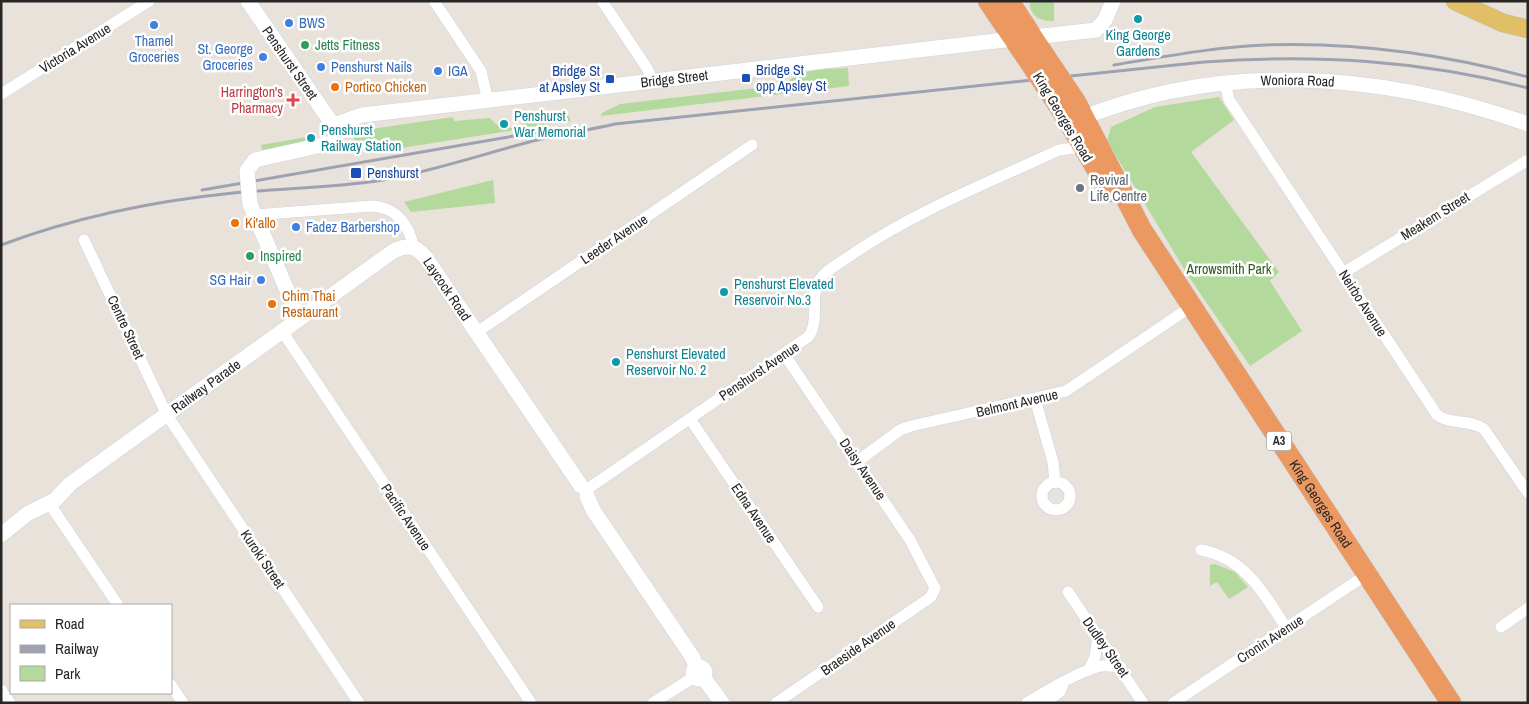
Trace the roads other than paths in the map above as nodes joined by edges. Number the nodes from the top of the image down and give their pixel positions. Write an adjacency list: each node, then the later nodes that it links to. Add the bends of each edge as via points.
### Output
1 (149, 1): 15 (street, Victoria Avenue)
2 (248, 1): 18 (street, Penshurst Street)
3 (434, 1): 16 (street, via 481,71)
4 (602, 1): 13 (street, via 648,68)
5 (988, 1): 11 (highway, King Georges Road / A3)
6 (1009, 1): 10 (highway, King Georges Road / A3)
7 (1113, 1): 10 (street, Bridge Street, via 1105,20 1096,30)
8 (1455, 1): 9 (main road)
9 (1528, 29)
10 (1033, 37): 11 (highway, Bridge Street); 12 (highway, King Georges Road / A3)
11 (1013, 39): 12 (highway, King Georges Road / A3); 13 (street, Bridge Street)
12 (1036, 57): 17 (highway, King Georges Road / A3, bridge)
13 (653, 82): 16 (street, Bridge Street)
14 (1225, 82): 17 (street, Woniora Road, via 1165,91); 19 (street, Woniora Road, via 1284,80 1355,84 1423,94); 27 (street, Neirbo Avenue, via 1229,100)
15 (1, 94)
16 (488, 101): 18 (street, Bridge Street, via 362,114)
17 (1072, 112): 21 (highway, King Georges Road / A3); 24 (highway, King Georges Road / A3)
18 (333, 124): 23 (street, bridge, via 337,135 333,142 252,162 247,170)
19 (1528, 124)
20 (752, 145): 31 (street, Leeder Avenue)
21 (1082, 147): 24 (highway, King Georges Road / A3, via 1114,198); 32 (street, Penshurst Avenue, via 1066,148 901,224 826,273 817,286 811,334)
22 (1528, 160): 27 (street, Meakem Street)
23 (252, 209): 26 (street, Laycock Road, via 385,208 396,214 406,226); 29 (street)
24 (1142, 230): 28 (highway, King Georges Road / A3)
25 (84, 240): 34 (street, Centre Street)
26 (413, 247): 29 (street, Railway Parade, via 405,246 392,252); 31 (street, Laycock Road, via 426,258)
27 (1343, 273): 39 (street, Neirbo Avenue, via 1437,415 1484,429)
28 (1192, 306): 33 (street, Belmont Avenue, via 1066,391); 43 (highway, King Georges Road / A3)
29 (299, 318): 30 (street, Railway Parade)
30 (282, 331): 34 (street, Railway Parade); 61 (street, Pacific Avenue)
31 (476, 332): 38 (street, Laycock Road)
32 (784, 354): 35 (street, Penshurst Avenue); 36 (street, Daisy Avenue)
33 (1035, 400): 36 (street, Belmont Avenue, via 911,426 900,430); 37 (street, via 1053,462)
34 (167, 415): 40 (street, Railway Parade, via 70,484); 60 (street, Kuroki Street)
35 (690, 419): 38 (street, Penshurst Avenue); 47 (street, Edna Avenue)
36 (858, 461): 44 (street, Daisy Avenue, via 910,540)
37 (1055, 482)
38 (586, 490): 54 (street, Laycock Road, via 593,510 693,658)
39 (1528, 493)
40 (50, 503): 41 (street, Railway Parade, via 27,514); 46 (street)
41 (1, 535)
42 (1201, 550): 50 (street, via 1219,554 1242,567 1258,584)
43 (1366, 575): 50 (street, Cronin Avenue); 69 (highway, King Georges Road / A3)
44 (934, 588): 64 (street, Braeside Avenue, via 930,597)
45 (1068, 592): 51 (street, Dudley Street)
46 (117, 604)
47 (818, 607)
48 (1528, 608): 49 (street)
49 (1500, 627)
50 (1286, 628): 68 (street, Cronin Avenue)
51 (1098, 636): 52 (street, Dudley Street); 53 (street)
52 (1121, 667): 53 (street, via 1103,665); 67 (street, Dudley Street)
53 (1089, 670): 55 (street)
54 (698, 674): 62 (street); 63 (street, Laycock Road)
55 (1063, 684): 65 (street, via 1055,684); 66 (street, via 1060,692)
56 (172, 686): 59 (street)
57 (1, 690): 58 (street)
58 (10, 703)
59 (183, 703)
60 (359, 703)
61 (531, 703)
62 (653, 703)
63 (722, 703)
64 (776, 703)
65 (1027, 703)
66 (1044, 703)
67 (1143, 703)
68 (1173, 703)
69 (1451, 703)

